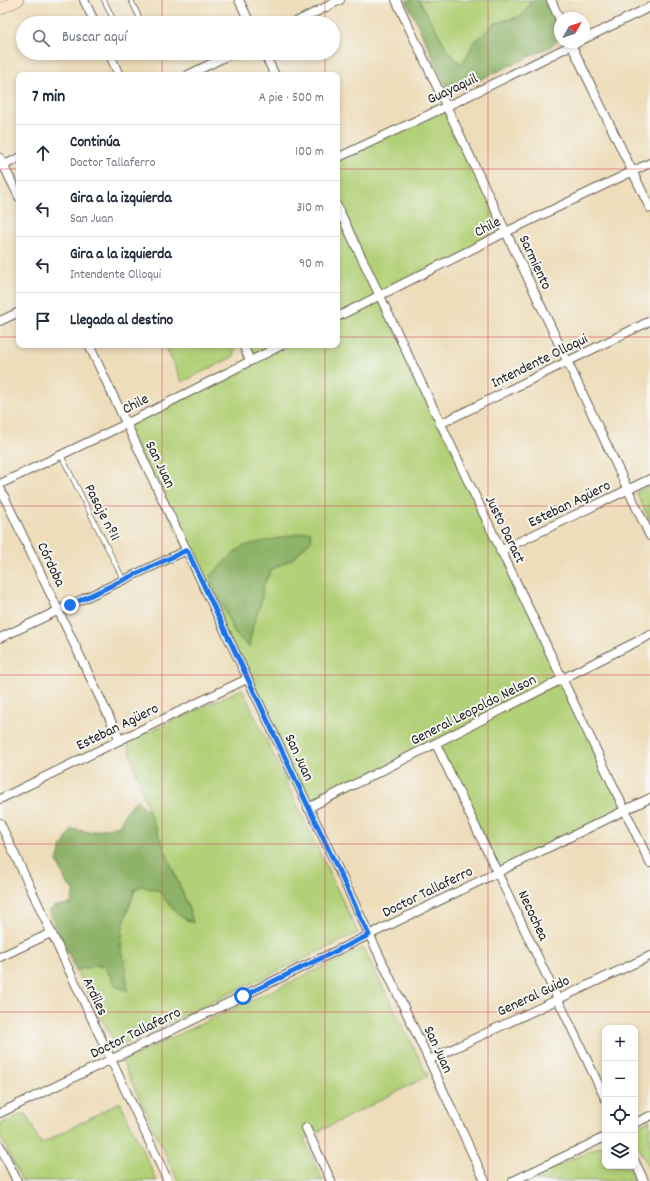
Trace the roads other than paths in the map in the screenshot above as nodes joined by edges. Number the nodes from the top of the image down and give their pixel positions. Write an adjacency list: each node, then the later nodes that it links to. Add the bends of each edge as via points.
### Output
1 (18, 0): 10 (main road)
2 (84, 0): 12 (street)
3 (104, 0): 13 (lane)
4 (131, 0): 14 (lane)
5 (239, 0): 15 (street)
6 (340, 0): 16 (street)
7 (396, 0): 26 (street, Sarmiento)
8 (551, 0): 11 (street)
9 (650, 7): 17 (street)
10 (0, 9)
11 (556, 12)
12 (92, 16)
13 (112, 16)
14 (139, 16)
15 (247, 16)
16 (308, 16)
17 (590, 36)
18 (563, 48): 26 (street, Guayaquil)
19 (575, 48): 31 (street)
20 (112, 60): 23 (street)
21 (219, 60): 24 (street)
22 (268, 60): 25 (street)
23 (118, 72)
24 (196, 72)
25 (274, 72)
26 (446, 105): 27 (street, Guayaquil); 35 (street, Sarmiento)
27 (340, 157)
28 (16, 159): 30 (street)
29 (650, 163): 31 (street, Chile)
30 (1, 164): 32 (street)
31 (632, 171): 33 (street); 35 (street, Chile)
32 (16, 192)
33 (650, 208)
34 (340, 212): 36 (street, Justo Daract)
35 (506, 232): 36 (street, Chile); 45 (street, Sarmiento)
36 (379, 296): 38 (street, Chile); 47 (street, Justo Daract)
37 (16, 313): 39 (street)
38 (340, 316)
39 (0, 321)
40 (650, 321): 45 (street, Intendente Olloqui)
41 (90, 348): 46 (street, San Juan)
42 (244, 348): 44 (street)
43 (276, 348): 44 (street, Chile)
44 (250, 361): 46 (street, Chile)
45 (567, 361): 47 (street, Intendente Olloqui); 52 (street, Sarmiento)
46 (126, 424): 48 (street, Chile); 54 (street, San Juan)
47 (440, 424): 55 (street, Justo Daract)
48 (60, 455): 50 (street, Chile); 56 (lane, Pasaje nº11)
49 (650, 479): 52 (street, Esteban Agüero)
50 (0, 484)
51 (0, 488): 57 (street, Córdoba)
52 (628, 490): 53 (street, Sarmiento); 55 (street, Esteban Agüero)
53 (650, 536)
54 (187, 550): 56 (street); 60 (street, San Juan)
55 (500, 551): 61 (street, Justo Daract)
56 (124, 581): 57 (street)
57 (58, 610): 59 (street); 62 (street, Córdoba)
58 (650, 635): 61 (street, General Leopoldo Nelson)
59 (0, 638)
60 (247, 679): 62 (street, Esteban Agüero); 66 (street, San Juan)
61 (563, 679): 63 (street, General Leopoldo Nelson); 67 (street, Justo Daract)
62 (120, 740): 65 (street, Esteban Agüero)
63 (436, 744): 66 (street, General Leopoldo Nelson); 70 (street, Necochea)
64 (650, 798): 67 (street, Doctor Tallaferro)
65 (0, 799)
66 (308, 808): 72 (street, San Juan)
67 (624, 810): 69 (street, Justo Daract); 70 (street, Doctor Tallaferro)
68 (0, 823): 71 (street, Ardiles)
69 (650, 863)
70 (498, 872): 72 (street, Doctor Tallaferro); 75 (street, Necochea)
71 (51, 932): 74 (street); 76 (street, Ardiles)
72 (369, 935): 76 (street, Doctor Tallaferro); 77 (street, San Juan)
73 (650, 956): 75 (street, General Guido)
74 (0, 957)
75 (558, 998): 77 (street, General Guido); 78 (street, Necochea)
76 (110, 1059): 79 (street, Doctor Tallaferro); 87 (street, Ardiles)
77 (429, 1060): 89 (street, San Juan)
78 (605, 1097)
79 (0, 1113)
80 (650, 1116): 81 (street)
81 (638, 1122)
82 (306, 1128): 88 (street)
83 (602, 1138): 90 (street)
84 (0, 1146): 86 (street)
85 (638, 1168): 91 (street)
86 (17, 1181)
87 (168, 1181)
88 (331, 1181)
89 (484, 1181)
90 (513, 1181)
91 (644, 1181)

